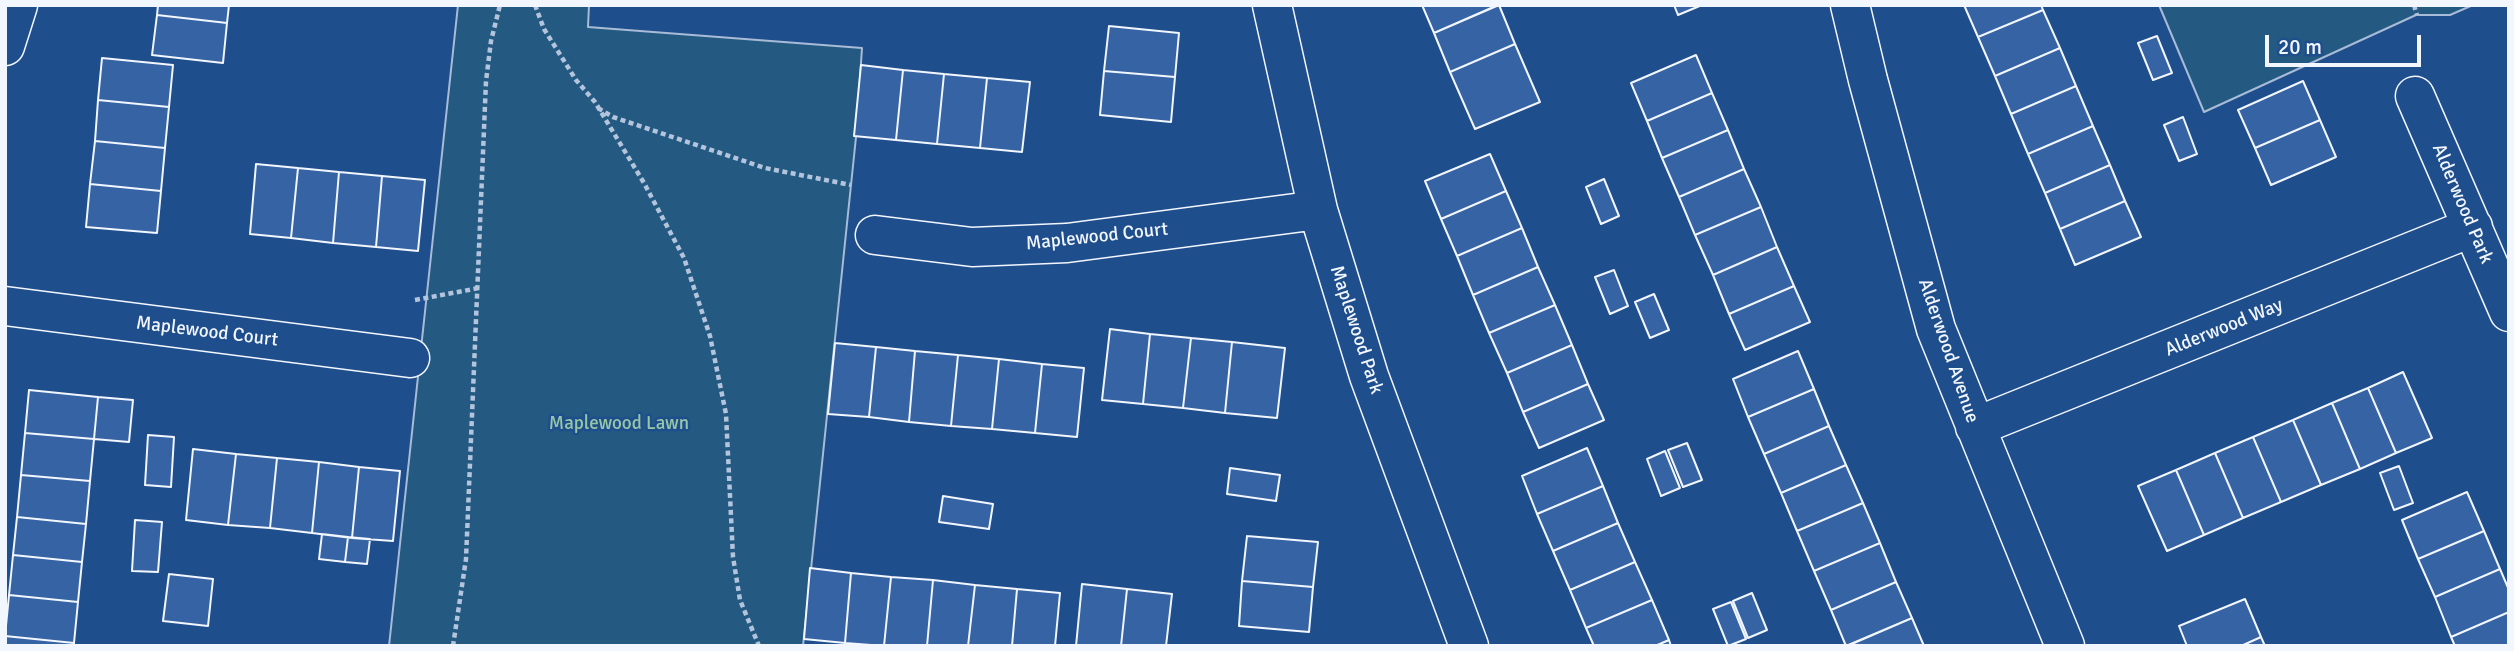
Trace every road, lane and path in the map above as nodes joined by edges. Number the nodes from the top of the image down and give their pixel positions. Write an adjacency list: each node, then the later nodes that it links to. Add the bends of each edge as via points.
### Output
1 (18, 5): 8 (street)
2 (500, 5): 15 (path, via 486,81)
3 (535, 5): 10 (path, via 544,29)
4 (1272, 5): 12 (street, Maplewood Park)
5 (1850, 5): 20 (street, Alderwood Avenue, via 1936,329)
6 (2414, 5): 7 (path)
7 (2417, 15)
8 (5, 46)
9 (2415, 96): 13 (street, Alderwood Park)
10 (597, 107): 11 (path, via 613,117 765,167); 22 (path, via 684,258 710,336 726,414 733,558 740,600)
11 (851, 185)
12 (1318, 210): 14 (street, Maplewood Court, via 1067,243 972,247); 23 (street, Maplewood Park, via 1369,376)
13 (2473, 227): 18 (street, Alderwood Park); 20 (street, Alderwood Way)
14 (875, 235)
15 (479, 288): 16 (path); 21 (path, via 466,559)
16 (415, 300)
17 (5, 306): 19 (street, Maplewood Court)
18 (2509, 312)
19 (410, 358)
20 (1975, 427): 24 (street, Alderwood Avenue)
21 (453, 646)
22 (759, 646)
23 (1469, 646)
24 (2064, 646)

